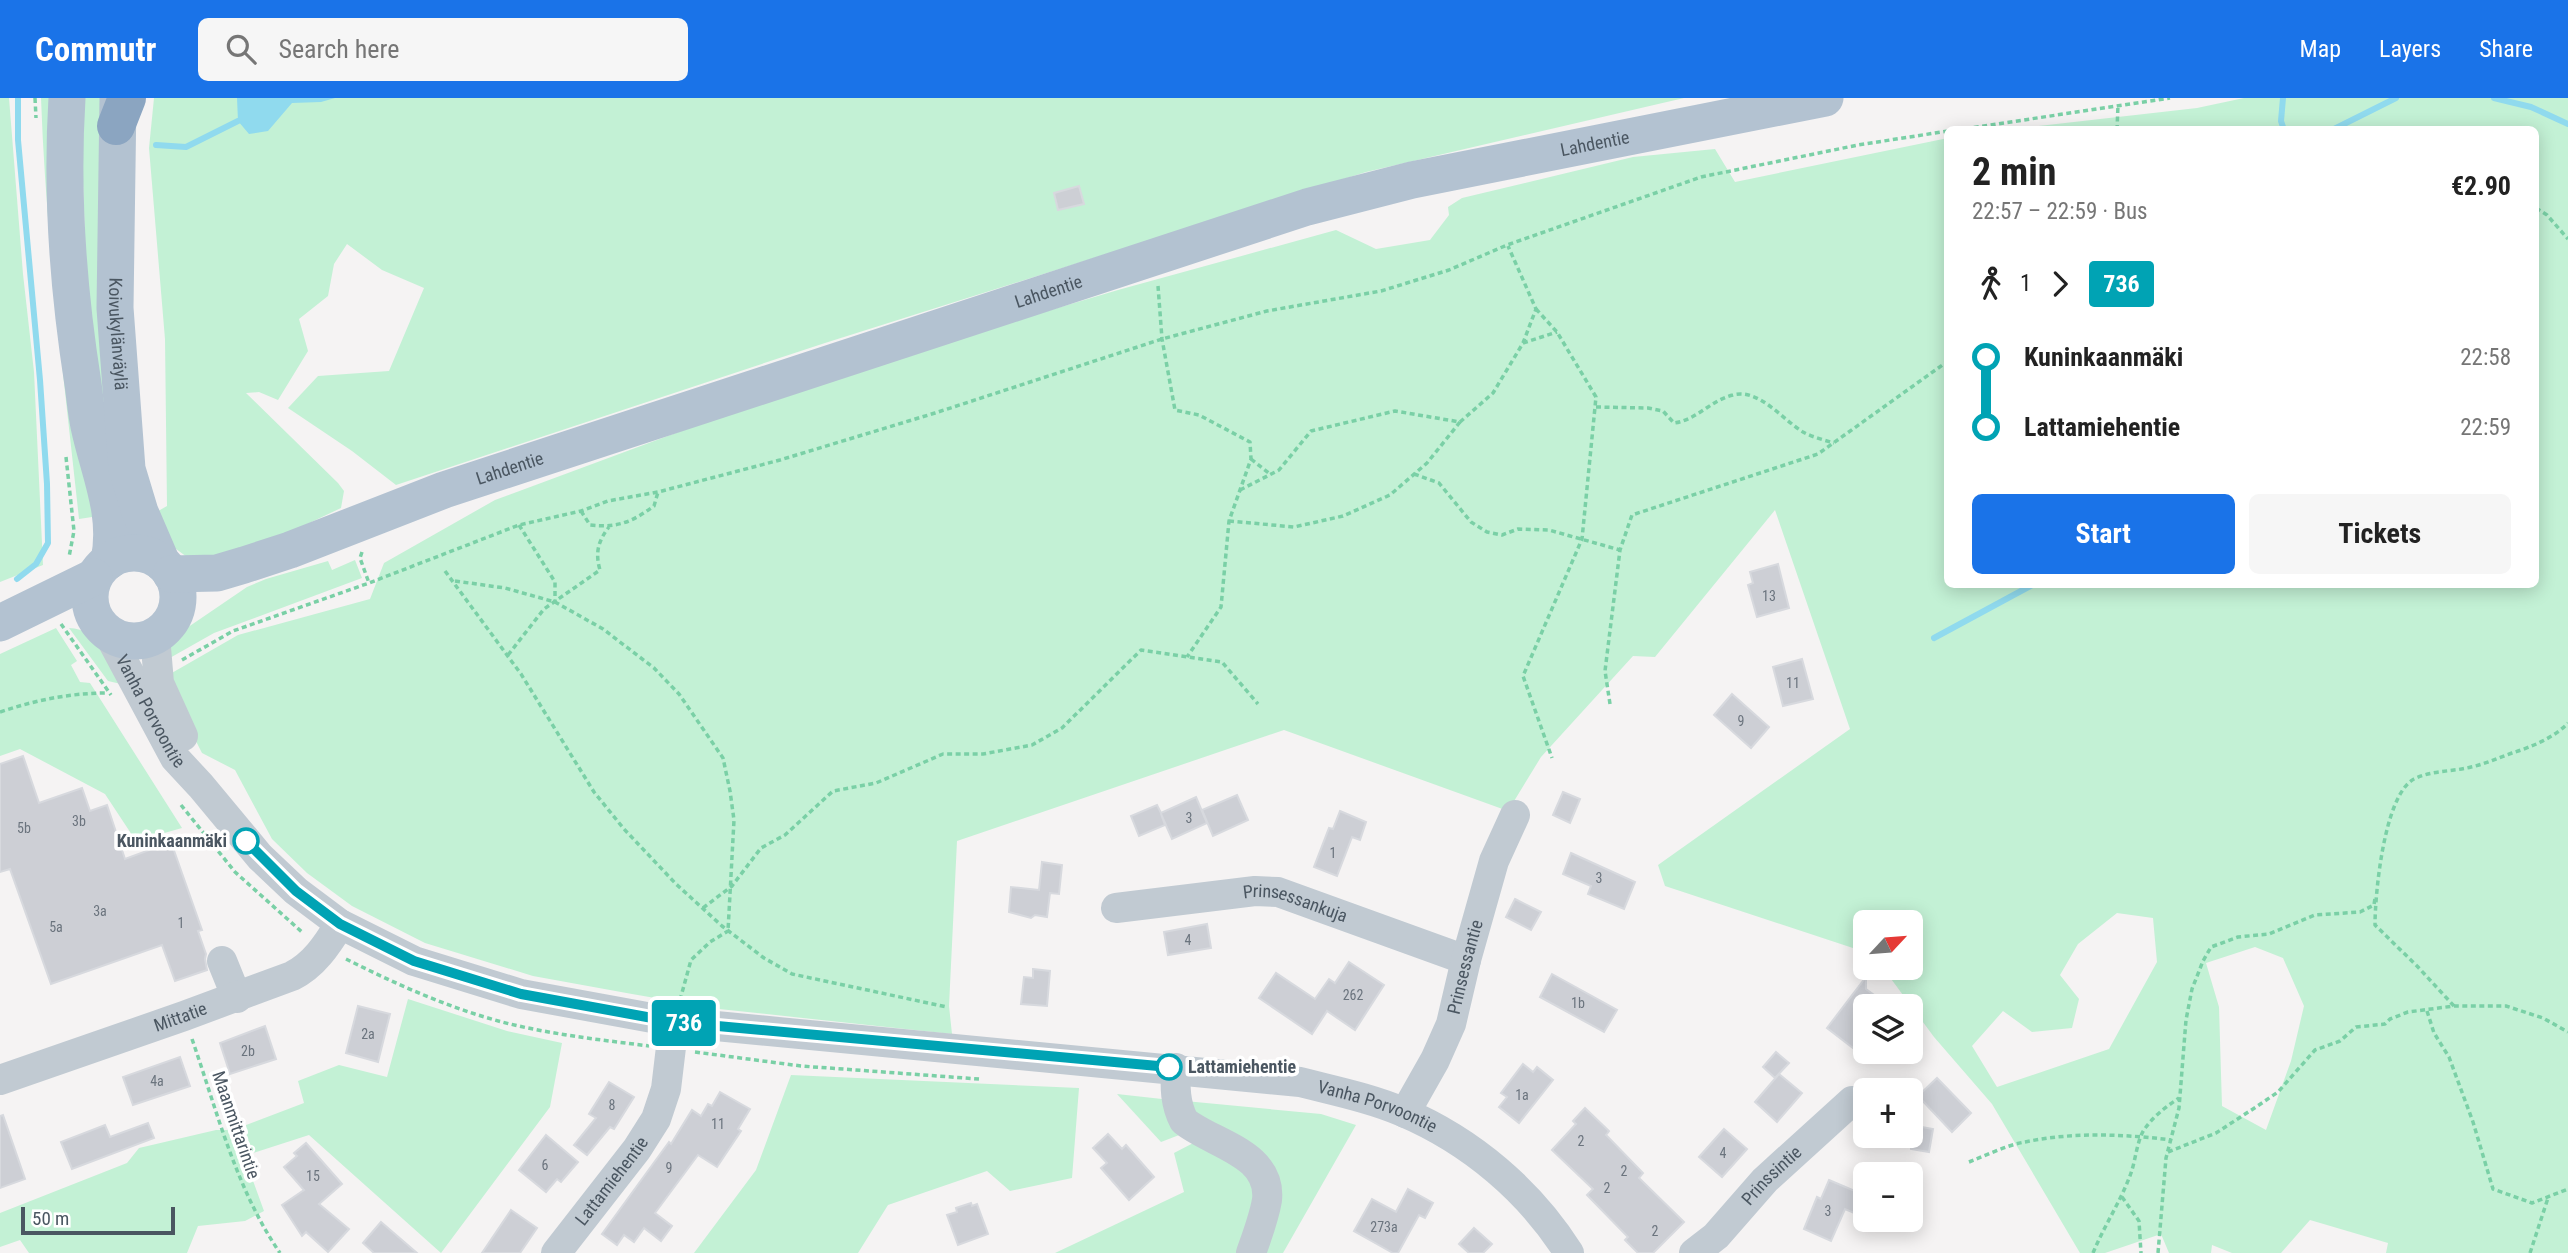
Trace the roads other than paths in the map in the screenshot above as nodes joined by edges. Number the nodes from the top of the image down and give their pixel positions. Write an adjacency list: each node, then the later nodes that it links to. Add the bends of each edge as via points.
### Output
1 (67, 98): 6 (main road, Koivukylänväylä, via 67,270 89,426 112,518 113,538)
2 (1825, 98): 4 (main road, Lahdentie, via 1412,180 1307,207 444,490)
3 (120, 107): 5 (main road, Koivukylänväylä, via 115,308 127,468 140,512)
4 (290, 550): 5 (main road, Lahdentie, via 217,573); 9 (main road, Lahdentie)
5 (167, 568): 6 (main road, via 146,555 132,553); 9 (main road, via 177,588)
6 (101, 569): 7 (main road); 8 (main road, via 90,591)
7 (0, 623)
8 (89, 628): 9 (main road, via 125,641); 10 (main road, via 59,619); 11 (street, Vanha Porvoontie, via 175,758)
9 (169, 639): 11 (street, Vanha Porvoontie, via 159,683)
10 (0, 643)
11 (201, 786): 14 (street, Vanha Porvoontie, via 260,857)
12 (1516, 815): 15 (street, Prinsessantie, via 1494,861)
13 (1116, 908): 15 (street, Prinsessankuja, via 1278,892)
14 (340, 924): 17 (street, Mittatie, via 326,948 299,972); 18 (street, Vanha Porvoontie, via 414,961 521,994)
15 (1466, 960): 22 (street, Prinsessantie, via 1451,1024)
16 (222, 961): 17 (street)
17 (237, 998): 20 (street, Mittatie)
18 (674, 1022): 19 (street, Vanha Porvoontie); 23 (street, Lattamiehentie, via 666,1089 656,1119)
19 (1176, 1068): 22 (street, Vanha Porvoontie, via 1300,1082); 24 (street, via 1175,1091 1184,1121 1250,1159 1263,1176 1267,1199)
20 (0, 1080)
21 (1852, 1101): 26 (street, Prinssintie)
22 (1405, 1113): 25 (street, Vanha Porvoontie, via 1451,1136 1493,1167 1526,1196)
23 (556, 1253)
24 (1251, 1253)
25 (1569, 1253)
26 (1694, 1253)

